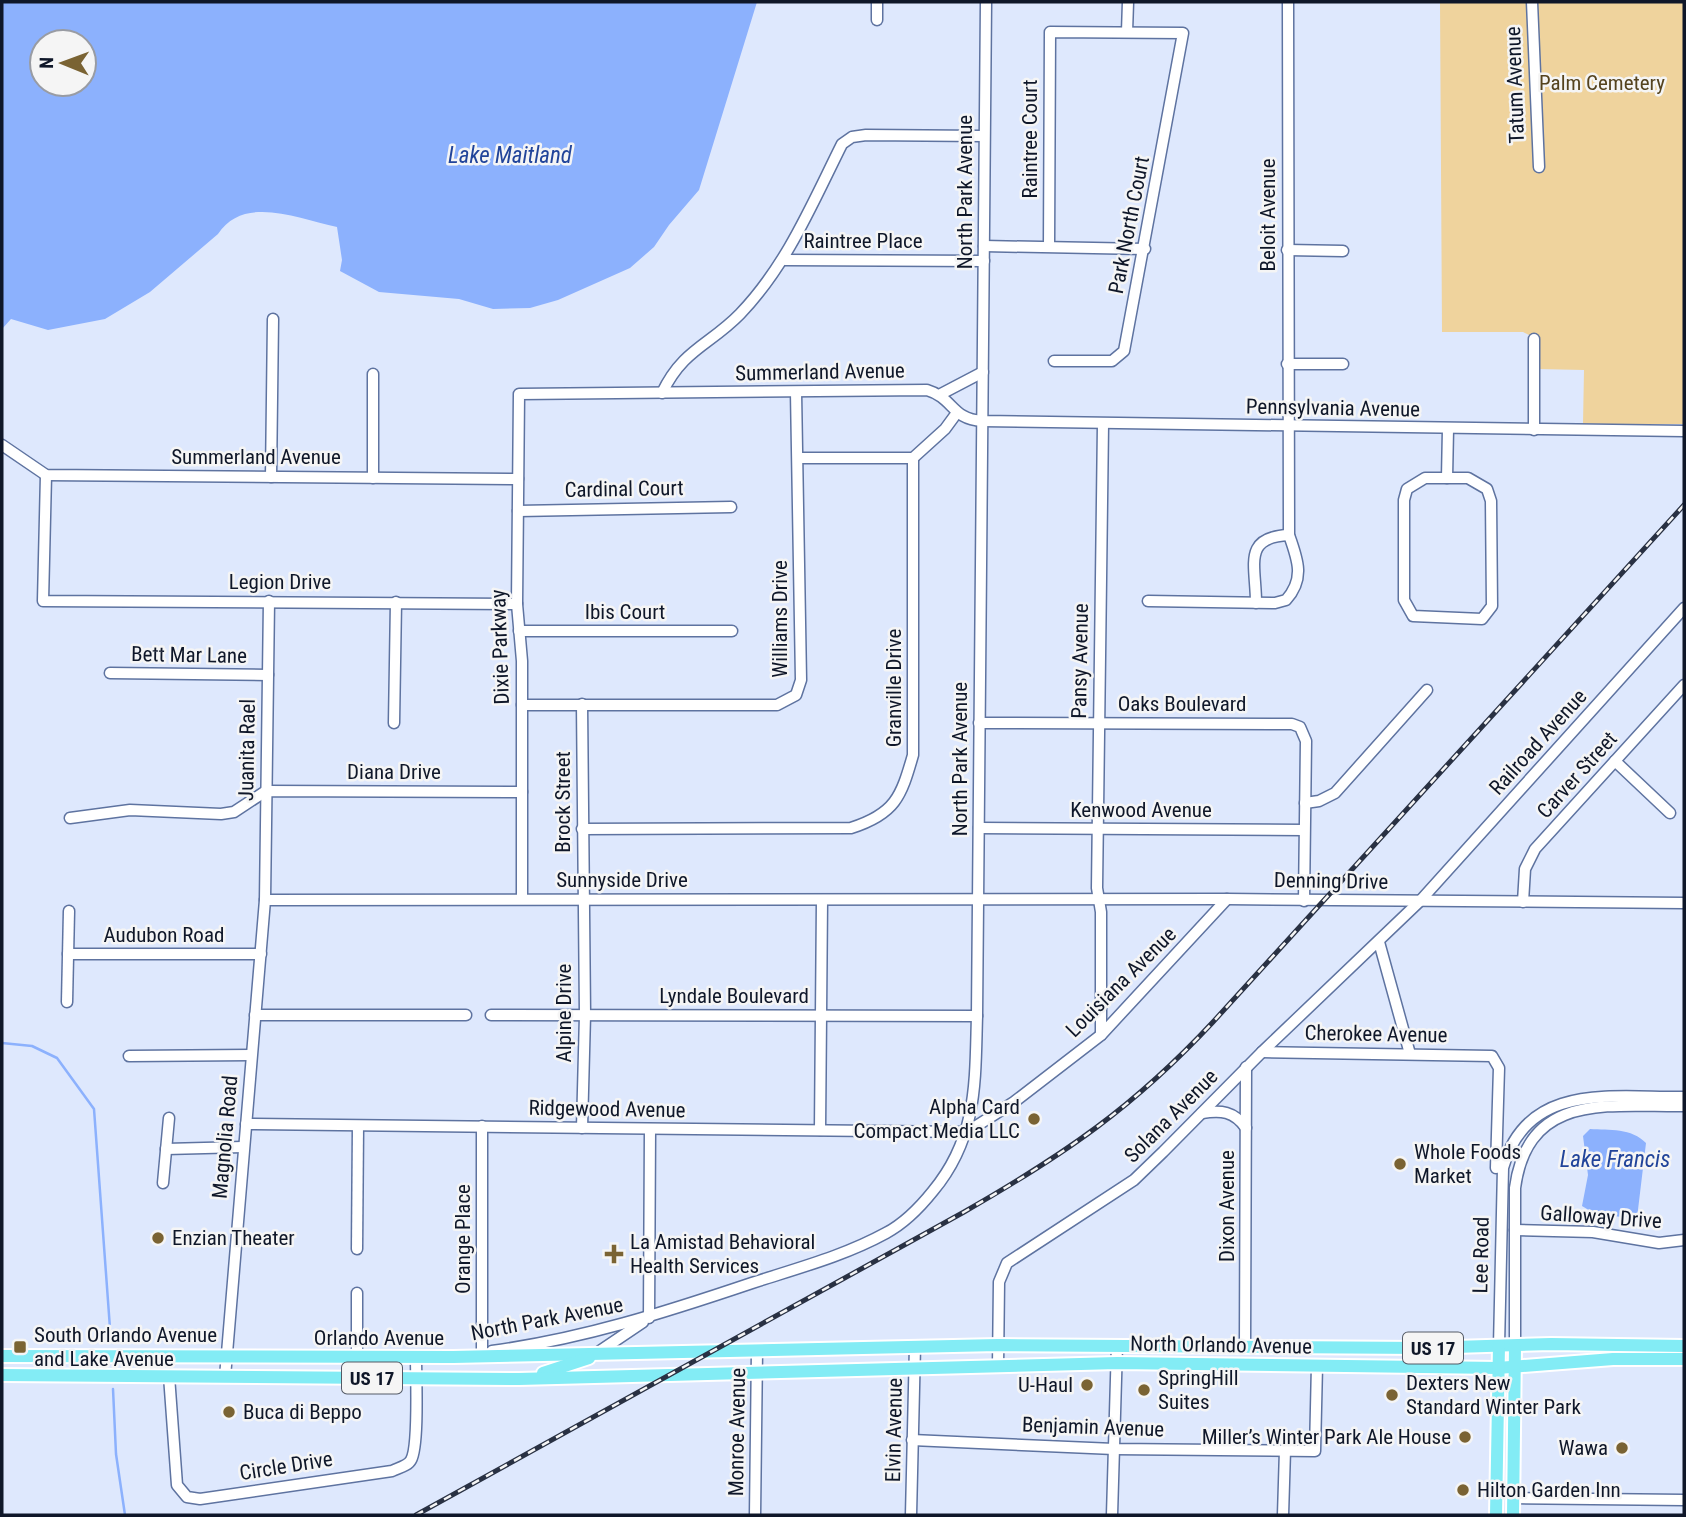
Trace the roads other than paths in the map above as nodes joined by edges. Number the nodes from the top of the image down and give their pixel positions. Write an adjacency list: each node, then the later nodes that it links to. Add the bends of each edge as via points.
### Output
1 (877, 2): 6 (street)
2 (986, 2): 8 (street, North Park Avenue)
3 (1128, 2): 7 (street)
4 (1288, 2): 13 (street, Beloit Avenue)
5 (1532, 2): 9 (street, Tatum Avenue)
6 (877, 19)
7 (1127, 33): 11 (street, Raintree Court, via 1050,32); 12 (street, Park North Court, via 1183,33)
8 (984, 136): 10 (street, North Park Avenue); 15 (street, via 852,137 842,144)
9 (1539, 167)
10 (984, 246): 11 (street); 16 (street, North Park Avenue)
11 (1048, 246): 12 (street)
12 (1145, 249): 19 (street, Park North Court, via 1120,358)
13 (1287, 250): 14 (street); 20 (street, Beloit Avenue)
14 (1343, 251)
15 (785, 260): 16 (street, Raintree Place); 25 (street, via 739,315 686,355)
16 (984, 261): 22 (street, North Park Avenue)
17 (273, 319): 39 (street)
18 (1534, 339): 33 (street)
19 (1054, 361)
20 (1287, 364): 21 (street); 31 (street, Beloit Avenue)
21 (1343, 364)
22 (983, 372): 27 (street); 29 (street, North Park Avenue)
23 (373, 374): 40 (street)
24 (796, 392): 25 (street, Summerland Avenue); 27 (street, Summerland Avenue, via 927,390); 36 (street, Williams Drive)
25 (662, 393): 26 (street, Summerland Avenue)
26 (519, 394): 42 (street, Dixie Parkway)
27 (941, 394): 28 (street)
28 (956, 414): 29 (street); 37 (street)
29 (982, 421): 30 (street, Pennsylvania Avenue); 61 (street, North Park Avenue)
30 (1102, 424): 31 (street, Pennsylvania Avenue); 62 (street, Pansy Avenue)
31 (1289, 427): 32 (street, Pennsylvania Avenue); 45 (street, Beloit Avenue)
32 (1448, 429): 33 (street, Pennsylvania Avenue); 41 (street)
33 (1534, 430): 34 (street, Pennsylvania Avenue)
34 (1684, 431)
35 (2, 445): 38 (street)
36 (798, 458): 37 (street); 58 (street, Williams Drive, via 801,680 796,695 777,705)
37 (913, 458): 70 (street, Granville Drive, via 914,755 892,808 851,828)
38 (46, 475): 39 (street, Summerland Avenue); 46 (street, Legion Drive, via 43,601)
39 (271, 477): 40 (street, Summerland Avenue)
40 (373, 478): 42 (street, Summerland Avenue)
41 (1447, 478): 41 (street, via 1425,478 1407,489 1404,600 1412,616 1482,619 1492,606 1491,501 1478,482)
42 (519, 479): 44 (street, Dixie Parkway)
43 (731, 507): 44 (street, Cardinal Court)
44 (518, 511): 50 (street, Dixie Parkway)
45 (1289, 535): 49 (street, via 1258,543); 49 (street, Beloit Avenue, via 1298,561 1294,591 1286,600)
46 (269, 601): 48 (street, Legion Drive); 55 (street, Juanita Rael)
47 (1148, 601): 49 (street, Beloit Avenue)
48 (396, 602): 50 (street, Legion Drive); 60 (street)
49 (1256, 603)
50 (517, 604): 52 (street, Dixie Parkway)
51 (1684, 608): 81 (street, Railroad Avenue)
52 (519, 631): 53 (street, Ibis Court); 59 (street, Dixie Parkway)
53 (732, 631)
54 (110, 673): 55 (street, Bett Mar Lane)
55 (268, 675): 64 (street, Juanita Rael)
56 (1684, 685): 63 (street, Carver Street)
57 (1427, 690): 66 (street, via 1335,793)
58 (582, 704): 59 (street, Williams Drive); 70 (street, Brock Street)
59 (523, 705): 65 (street, Dixie Parkway)
60 (394, 723)
61 (979, 723): 62 (street, Oaks Boulevard); 69 (street, North Park Avenue)
62 (1099, 723): 66 (street, Oaks Boulevard, via 1300,727 1306,741); 71 (street, Pansy Avenue)
63 (1615, 761): 67 (street); 82 (street, Carver Street, via 1535,849 1525,869)
64 (266, 791): 65 (street, Diana Drive); 68 (street, via 234,812 221,814 130,810); 78 (street, Juanita Rael)
65 (522, 792): 73 (street, Dixie Parkway)
66 (1305, 803): 72 (street)
67 (1670, 813)
68 (70, 818)
69 (979, 828): 71 (street, Kenwood Avenue); 75 (street, North Park Avenue)
70 (582, 829): 74 (street, Brock Street)
71 (1098, 829): 72 (street, Kenwood Avenue); 76 (street, Pansy Avenue)
72 (1304, 830): 80 (street)
73 (522, 899): 74 (street, Sunnyside Drive); 78 (street, Sunnyside Drive)
74 (583, 899): 79 (street, Sunnyside Drive); 92 (street, Alpine Drive)
75 (978, 899): 76 (street, Denning Drive); 79 (street, Sunnyside Drive); 94 (street, North Park Avenue)
76 (1099, 899): 77 (street, Denning Drive); 95 (street, Pansy Avenue)
77 (1227, 899): 80 (street, Denning Drive); 95 (street, Louisiana Avenue)
78 (265, 900): 87 (street, Magnolia Road)
79 (822, 900): 93 (street)
80 (1304, 901): 81 (street, Denning Drive)
81 (1420, 901): 82 (street, Denning Drive); 85 (street, Solana Avenue)
82 (1523, 902): 83 (street, Denning Drive)
83 (1684, 903)
84 (69, 911): 86 (street)
85 (1379, 942): 96 (street, Solana Avenue); 97 (street)
86 (68, 954): 87 (street, Audubon Road); 88 (street)
87 (261, 954): 89 (street, Magnolia Road)
88 (67, 1002)
89 (255, 1015): 90 (street); 98 (street, Magnolia Road)
90 (466, 1015)
91 (491, 1015): 92 (street, Lyndale Boulevard)
92 (585, 1015): 93 (street, Lyndale Boulevard); 109 (street, Alpine Drive)
93 (822, 1016): 94 (street, Lyndale Boulevard); 112 (street)
94 (977, 1016): 113 (street, North Park Avenue)
95 (1101, 1035): 113 (street, Louisiana Avenue)
96 (1262, 1052): 97 (street, Cherokee Avenue); 100 (street, Solana Avenue)
97 (1410, 1054): 116 (street, Cherokee Avenue, via 1496,1058)
98 (251, 1055): 99 (street); 106 (street, Magnolia Road)
99 (129, 1056)
100 (1246, 1067): 104 (street, Solana Avenue); 111 (street, Dixon Avenue)
101 (1684, 1097): 102 (street, Lee Road)
102 (1635, 1102): 103 (street, Lee Road); 118 (street, Lee Road, via 1578,1099 1542,1112 1513,1141); 119 (street, Lee Road, via 1573,1110 1548,1122 1521,1156)
103 (1684, 1106)
104 (1201, 1114): 111 (street, via 1226,1111); 125 (street, Solana Avenue, via 1134,1180 1006,1263 999,1282)
105 (169, 1118): 115 (street)
106 (246, 1124): 107 (street, Ridgewood Avenue); 114 (street, Magnolia Road)
107 (358, 1126): 108 (street, Ridgewood Avenue); 122 (street)
108 (482, 1126): 109 (street, Ridgewood Avenue); 134 (street, Orange Place)
109 (582, 1128): 110 (street, Ridgewood Avenue)
110 (650, 1129): 112 (street, Ridgewood Avenue); 124 (street)
111 (1246, 1129): 127 (street, Dixon Avenue)
112 (820, 1130): 113 (street, Ridgewood Avenue)
113 (967, 1132): 124 (street, North Park Avenue, via 933,1191 888,1232 852,1251)
114 (243, 1147): 115 (street); 137 (street, Magnolia Road)
115 (166, 1149): 117 (street)
116 (1496, 1168)
117 (163, 1183)
118 (1501, 1187): 119 (street); 129 (street, Lee Road)
119 (1515, 1188): 120 (street, Lee Road)
120 (1515, 1230): 121 (street, Galloway Drive, via 1593,1232 1659,1243); 130 (street, Lee Road)
121 (1684, 1240)
122 (357, 1249)
123 (357, 1293): 138 (street)
124 (649, 1318): 134 (street, North Park Avenue, via 554,1342); 136 (street, North Park Avenue)
125 (998, 1345): 126 (main road, North Orlando Avenue / US 17); 128 (main road, North Orlando Avenue / US 17); 144 (street, Solana Avenue)
126 (1117, 1345): 127 (main road, North Orlando Avenue / US 17); 142 (street)
127 (1245, 1345): 132 (main road, North Orlando Avenue / US 17)
128 (915, 1346): 133 (main road, North Orlando Avenue / US 17); 146 (street, Elvin Avenue)
129 (1499, 1346): 130 (main road, North Orlando Avenue / US 17); 132 (main road, North Orlando Avenue / US 17); 147 (main road, Lee Road)
130 (1515, 1346): 131 (main road, North Orlando Avenue / US 17); 148 (main road, Lee Road)
131 (1684, 1346)
132 (1367, 1348): 145 (main road)
133 (757, 1350): 136 (main road, Orlando Avenue / US 17); 149 (street, Monroe Avenue)
134 (482, 1353): 139 (street, North Park Avenue)
135 (2, 1356): 137 (main road, Orlando Avenue / US 17)
136 (593, 1356): 139 (main road, Orlando Avenue / US 17); 155 (main road)
137 (225, 1357): 138 (main road, Orlando Avenue / US 17); 152 (street, Magnolia Road)
138 (357, 1357): 140 (main road, Orlando Avenue / US 17); 153 (main road, via 352,1367)
139 (453, 1357): 140 (main road, Orlando Avenue / US 17)
140 (416, 1358): 154 (street, Circle Drive)
141 (1684, 1359): 148 (main road, North Orlando Avenue / US 17, via 1613,1359)
142 (1117, 1363): 143 (main road, North Orlando Avenue / US 17); 144 (main road, North Orlando Avenue / US 17); 157 (street)
143 (1317, 1365): 145 (main road, North Orlando Avenue / US 17); 158 (street, Benjamin Avenue, via 1315,1451)
144 (998, 1366): 146 (main road, North Orlando Avenue / US 17)
145 (1333, 1366): 147 (main road, North Orlando Avenue / US 17)
146 (914, 1368): 149 (main road, North Orlando Avenue / US 17); 156 (street, Elvin Avenue)
147 (1498, 1368): 148 (main road, North Orlando Avenue / US 17); 165 (main road, Lee Road)
148 (1515, 1368): 159 (main road, Lee Road)
149 (757, 1374): 155 (main road, Orlando Avenue / US 17); 161 (street, Monroe Avenue)
150 (2, 1375): 151 (main road, Orlando Avenue / US 17)
151 (169, 1376): 152 (main road, Orlando Avenue / US 17); 154 (street, Circle Drive, via 177,1485 193,1499 392,1471 405,1465 412,1459 415,1442)
152 (225, 1377): 153 (main road, Orlando Avenue / US 17)
153 (327, 1378): 154 (main road, Orlando Avenue / US 17)
154 (416, 1379): 155 (main road, Orlando Avenue / US 17)
155 (519, 1379)
156 (912, 1440): 157 (street, Benjamin Avenue); 162 (street, Elvin Avenue)
157 (1114, 1449): 158 (street, Benjamin Avenue); 163 (street)
158 (1284, 1450): 164 (street)
159 (1514, 1498): 160 (street); 166 (main road, Lee Road)
160 (1684, 1500)
161 (755, 1515)
162 (911, 1515)
163 (1112, 1515)
164 (1283, 1515)
165 (1496, 1515)
166 (1513, 1515)

